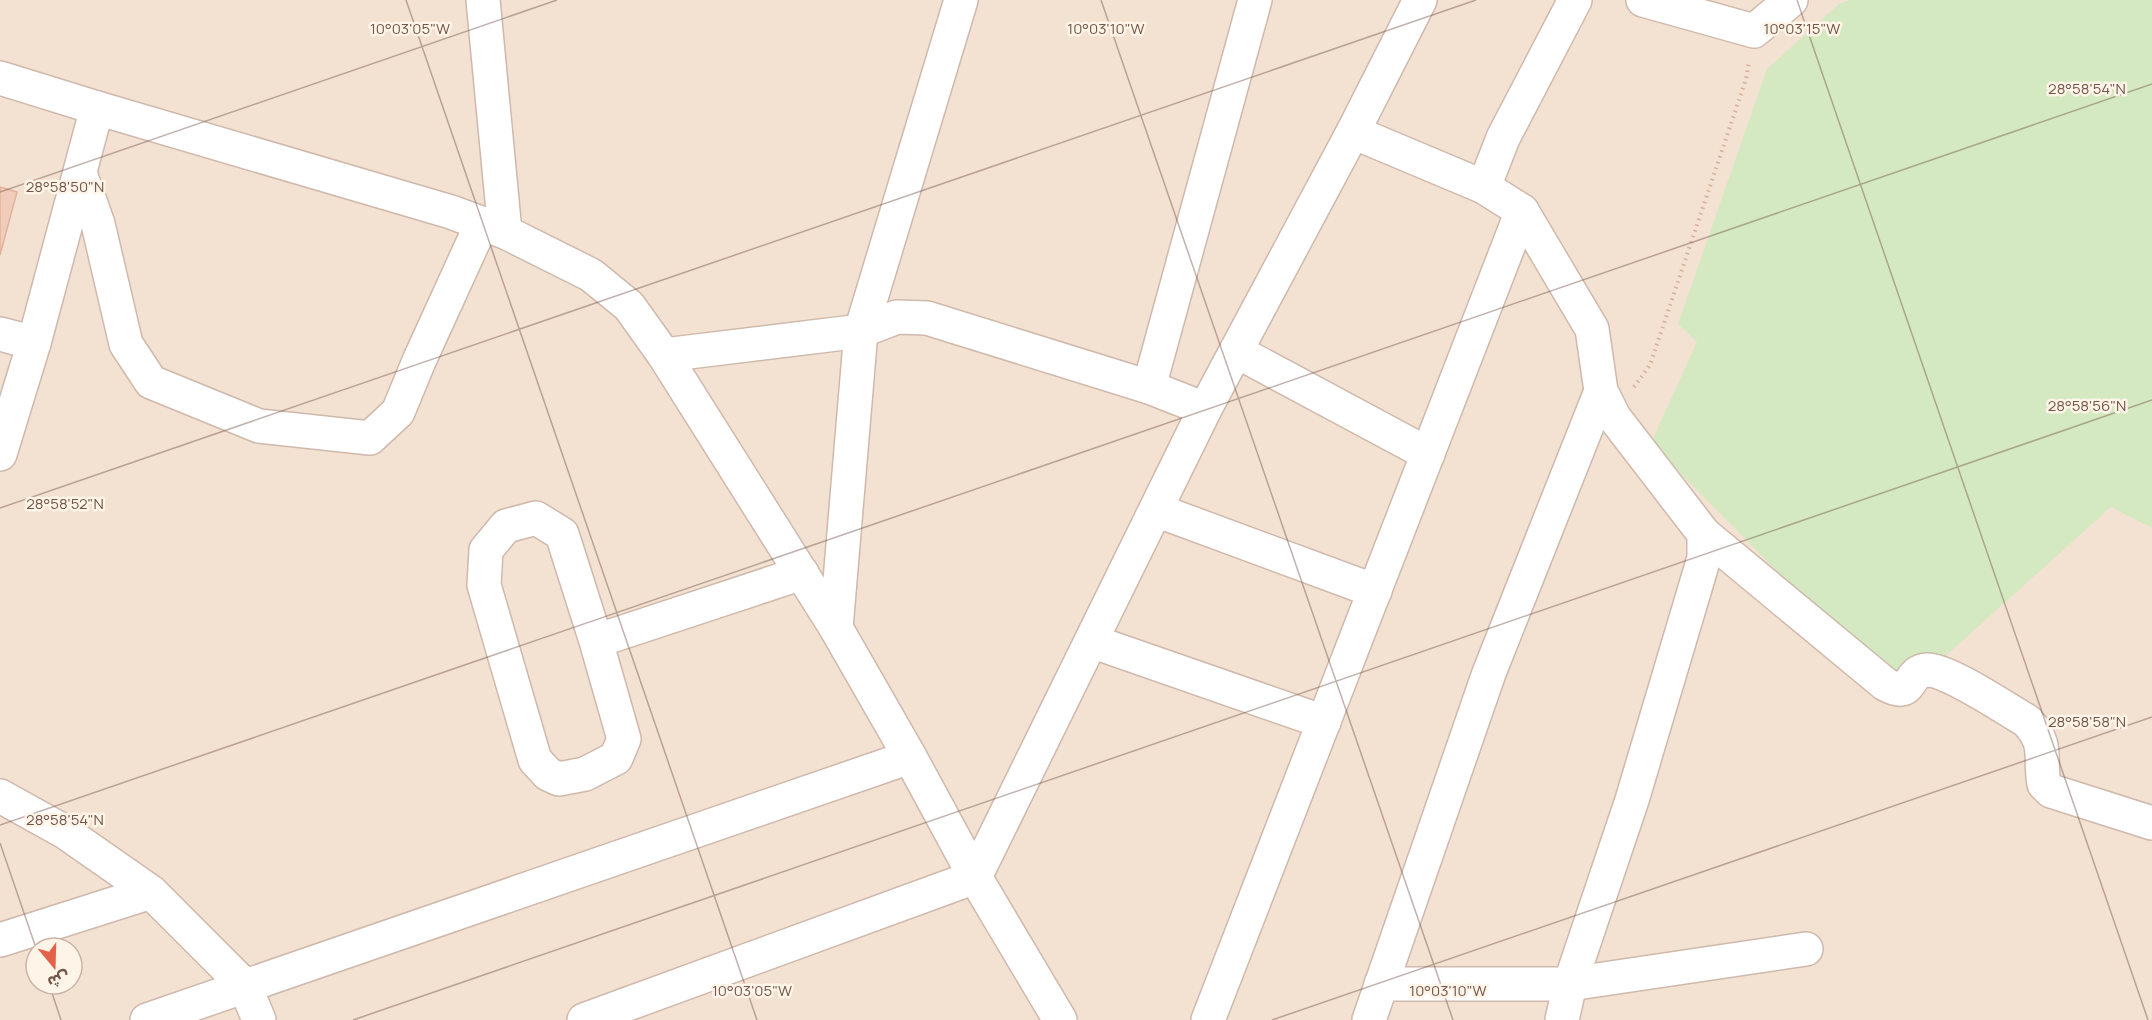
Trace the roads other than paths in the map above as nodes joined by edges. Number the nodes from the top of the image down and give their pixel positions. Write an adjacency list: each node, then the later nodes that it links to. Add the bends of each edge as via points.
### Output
1 (483, 0): 14 (street)
2 (961, 0): 15 (street)
3 (1255, 0): 20 (street)
4 (1420, 0): 10 (street)
5 (1575, 0): 12 (street, via 1503,138)
6 (1643, 0): 7 (street, via 1754,31)
7 (1791, 0)
8 (0, 78): 9 (street)
9 (97, 108): 11 (street); 14 (street)
10 (1353, 132): 12 (street); 18 (street)
11 (80, 173): 14 (street, via 98,224 126,344 151,382 259,426 370,438 398,412 419,361); 17 (street)
12 (1484, 187): 13 (street)
13 (1522, 211): 21 (street, via 1592,329); 24 (street)
14 (494, 227): 19 (street, via 591,275 629,306)
15 (861, 331): 19 (street); 20 (street, via 897,318 927,318); 29 (street)
16 (0, 334): 17 (street)
17 (34, 343): 23 (street)
18 (1236, 351): 22 (street); 24 (street)
19 (664, 355): 27 (street)
20 (1149, 387): 22 (street)
21 (1607, 404): 26 (street); 40 (street, via 1489,673)
22 (1205, 410): 25 (street)
23 (0, 454)
24 (1428, 454): 28 (street)
25 (1156, 510): 28 (street); 31 (street)
26 (1704, 534): 35 (street, via 1885,684 1896,691 1926,670 1943,673 2027,721 2043,745 2044,784 2051,790); 41 (street, via 1704,558 1690,609)
27 (802, 573): 29 (street); 30 (street)
28 (1375, 591): 32 (street)
29 (836, 628): 33 (street)
30 (596, 641): 30 (street, via 624,739 616,758 585,774 559,779 535,760 484,585 486,550 506,526 536,518 562,534)
31 (1091, 641): 32 (street); 36 (street)
32 (1323, 722): 47 (street)
33 (910, 757): 36 (street); 42 (street)
34 (0, 796): 37 (street, via 65,832)
35 (2152, 823)
36 (975, 877): 45 (street); 46 (street)
37 (151, 892): 38 (street); 42 (street)
38 (0, 940)
39 (1806, 949): 41 (street)
40 (1381, 984): 41 (street); 48 (street)
41 (1570, 984): 49 (street)
42 (245, 986): 43 (street); 44 (street)
43 (147, 1020)
44 (259, 1020)
45 (584, 1020)
46 (1060, 1020)
47 (1208, 1020)
48 (1369, 1020)
49 (1562, 1020)

